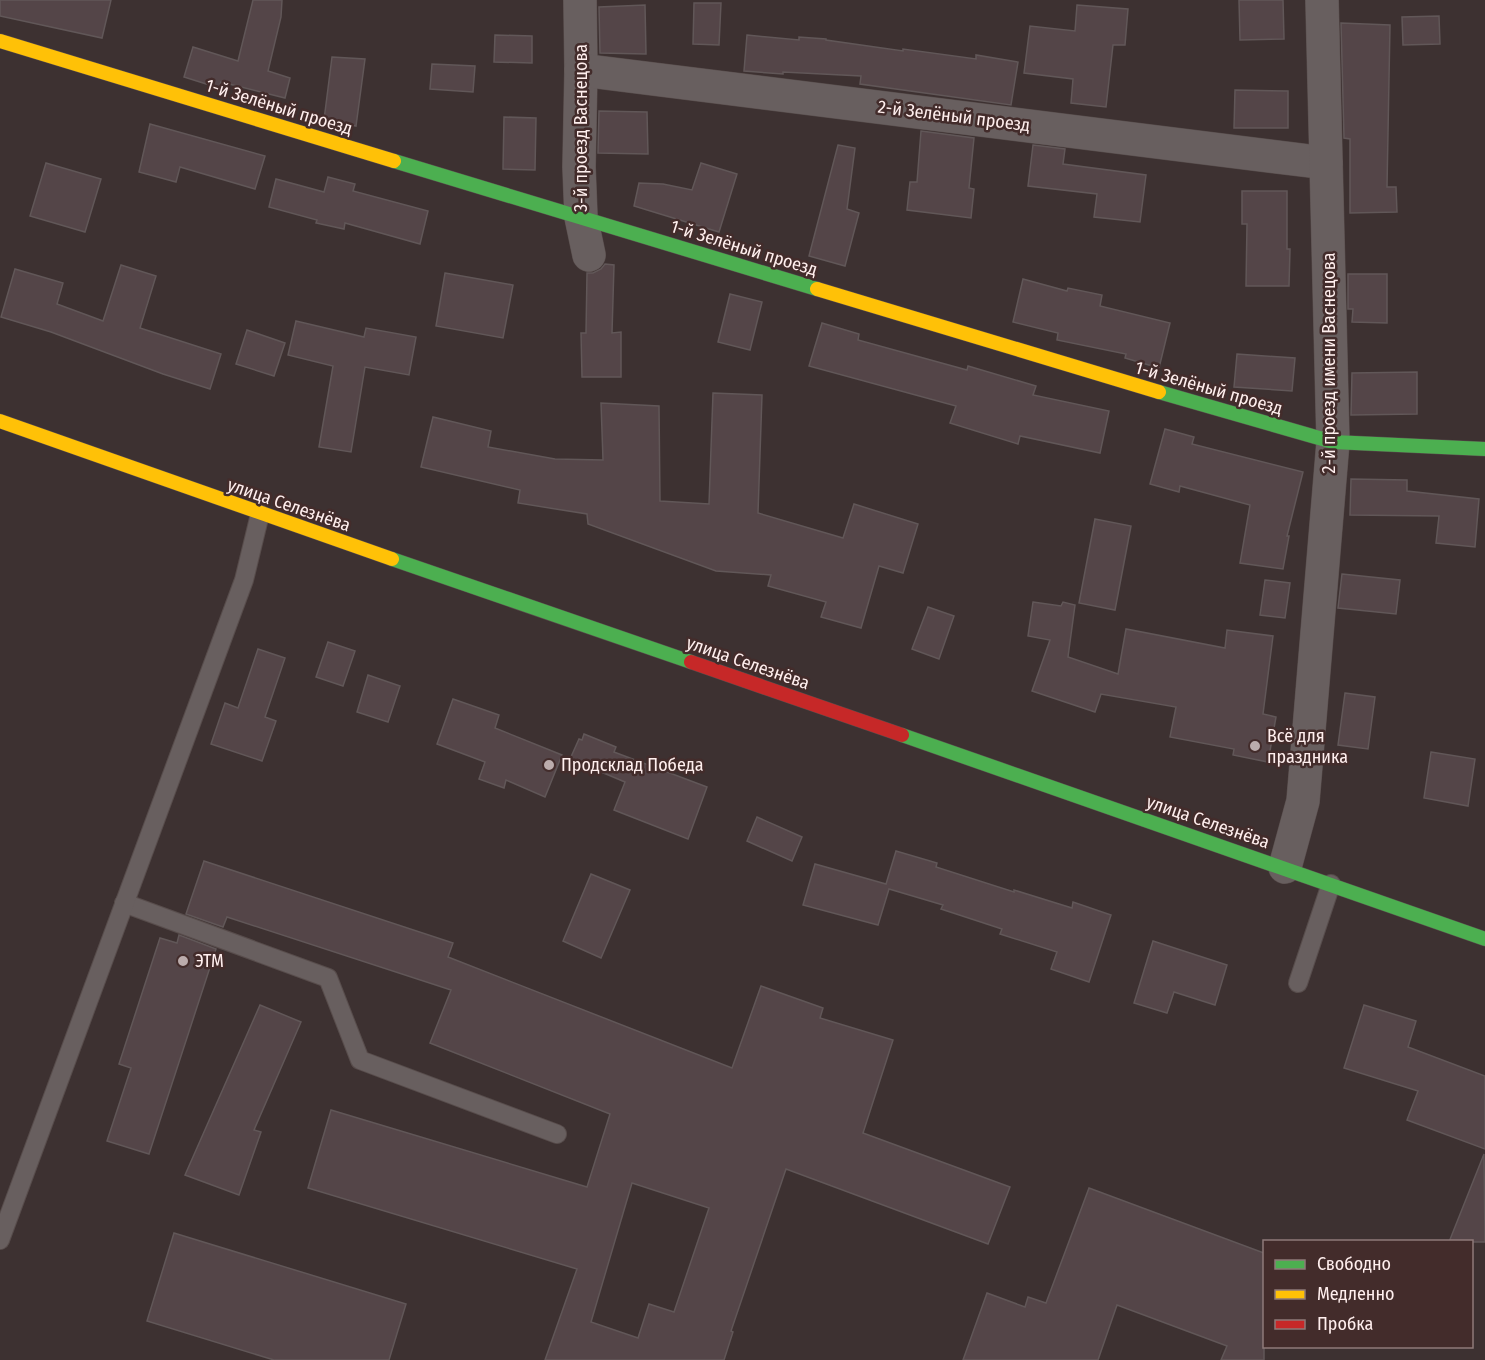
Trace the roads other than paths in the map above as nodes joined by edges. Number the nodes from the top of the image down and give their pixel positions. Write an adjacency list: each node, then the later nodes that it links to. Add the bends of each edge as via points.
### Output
1 (580, 0): 4 (street, 3-й проезд Васнецова)
2 (1322, 0): 5 (street, 2-й проезд имени Васнецова)
3 (0, 41): 6 (street, 1-й Зелёный проезд)
4 (581, 70): 5 (street, 2-й Зелёный проезд); 6 (street, 3-й проезд Васнецова)
5 (1326, 163): 9 (street, 2-й проезд имени Васнецова)
6 (581, 217): 7 (street, 3-й проезд Васнецова); 9 (street, 1-й Зелёный проезд)
7 (589, 255)
8 (0, 421): 11 (street, улица Селезнёва)
9 (1333, 442): 10 (street, 1-й Зелёный проезд); 12 (street, 2-й проезд имени Васнецова, via 1303,801)
10 (1485, 449)
11 (260, 514): 12 (street, улица Селезнёва); 14 (lane, via 244,580)
12 (1285, 867): 13 (street, улица Селезнёва)
13 (1331, 884): 15 (street, улица Селезнёва); 16 (lane)
14 (124, 903): 17 (lane, via 328,978 360,1060); 18 (lane)
15 (1485, 939)
16 (1298, 983)
17 (557, 1134)
18 (0, 1240)

